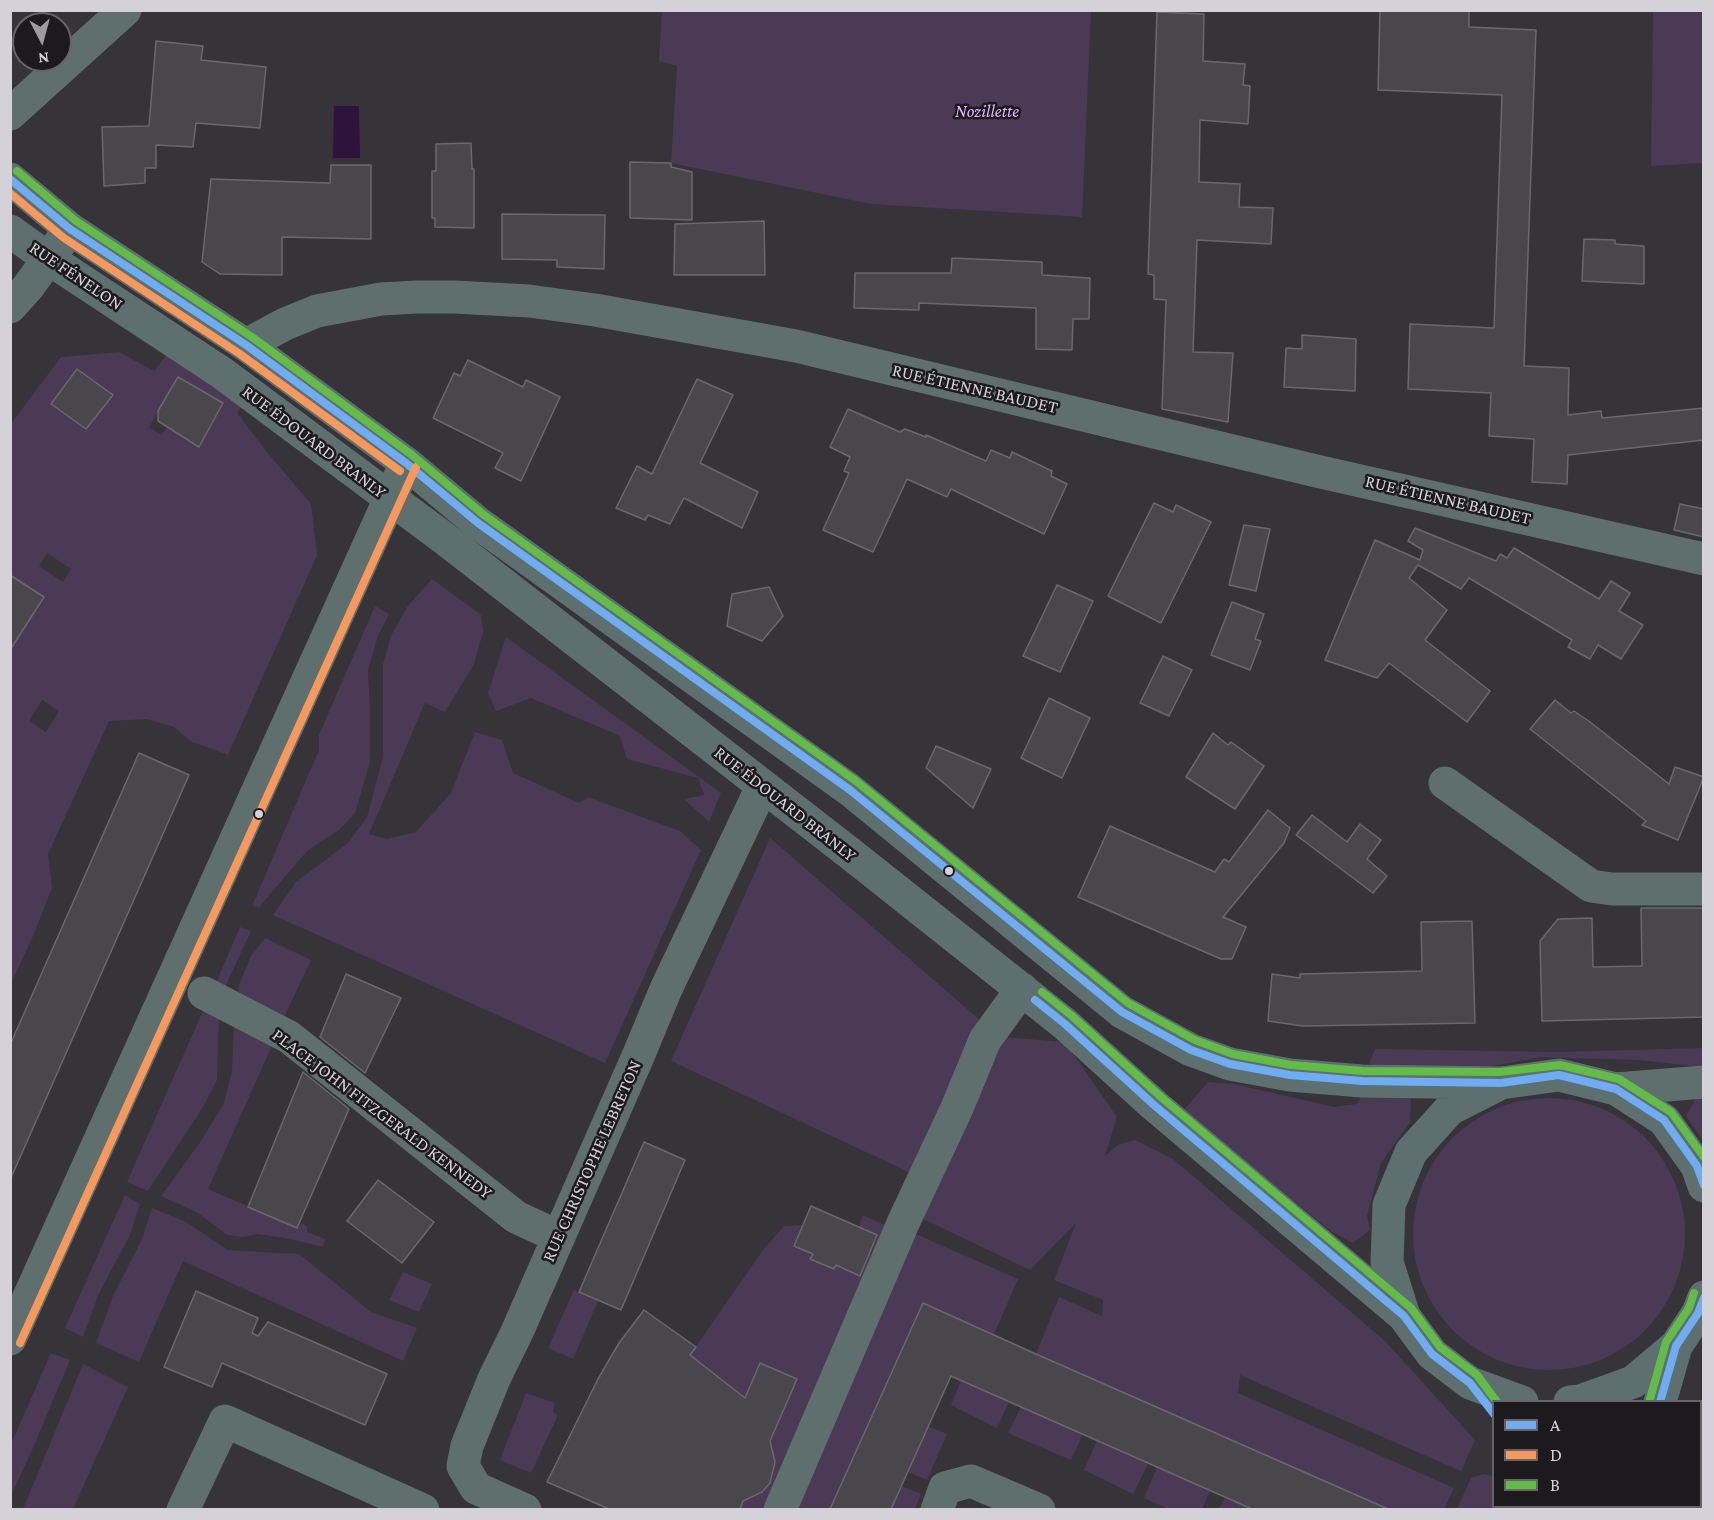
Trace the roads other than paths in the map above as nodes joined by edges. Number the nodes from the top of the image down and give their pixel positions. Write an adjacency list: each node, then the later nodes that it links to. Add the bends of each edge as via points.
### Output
1 (125, 10): 2 (street)
2 (10, 114)
3 (10, 180): 4 (main road, RUE FÉNELON)
4 (70, 229): 6 (street); 8 (main road, RUE FÉNELON)
5 (10, 231): 6 (main road, RUE FÉNELON)
6 (49, 259): 7 (street); 9 (main road, RUE FÉNELON)
7 (10, 307)
8 (200, 314): 10 (main road, RUE ÉDOUARD BRANLY)
9 (142, 320): 12 (main road, RUE ÉDOUARD BRANLY, via 222,373)
10 (246, 345): 11 (main road, RUE ÉDOUARD BRANLY); 13 (street, RUE ÉTIENNE BAUDET, via 317,311 381,299 454,297 595,310 796,346)
11 (406, 463): 12 (street); 20 (main road, RUE ÉDOUARD BRANLY, via 478,523 850,790 1122,1012 1191,1050 1230,1064 1290,1075 1362,1081)
12 (390, 498): 15 (main road, RUE ÉDOUARD BRANLY); 26 (street)
13 (1704, 559)
14 (1445, 783): 16 (street, via 1591,886)
15 (762, 787): 17 (main road, RUE ÉDOUARD BRANLY); 23 (street, RUE CHRISTOPHE LEBRETON, via 666,989)
16 (1704, 889)
17 (1022, 989): 25 (main road, RUE ÉDOUARD BRANLY); 36 (street, via 985,1040)
18 (204, 993): 23 (street, PLACE JOHN FITZGERALD KENNEDY, via 289,1037 516,1217)
19 (1704, 1082): 21 (street)
20 (1501, 1083): 21 (main road, via 1559,1075); 25 (main road, via 1450,1109 1411,1152 1389,1204 1387,1262)
21 (1616, 1089): 22 (main road, via 1664,1120 1697,1166)
22 (1704, 1186)
23 (559, 1237): 35 (street, RUE CHRISTOPHE LEBRETON, via 494,1379 463,1466 476,1488)
24 (1704, 1297): 27 (main road)
25 (1404, 1316): 28 (main road, via 1432,1354)
26 (10, 1339)
27 (1676, 1346): 30 (main road, via 1633,1382); 31 (main road)
28 (1470, 1383): 29 (main road); 32 (main road)
29 (1519, 1400)
30 (1583, 1400)
31 (1660, 1400)
32 (1492, 1412)
33 (183, 1509): 34 (street, via 225,1421)
34 (423, 1509)
35 (525, 1509)
36 (780, 1509)
37 (937, 1509): 38 (street, via 945,1488 971,1481)
38 (1039, 1509)

